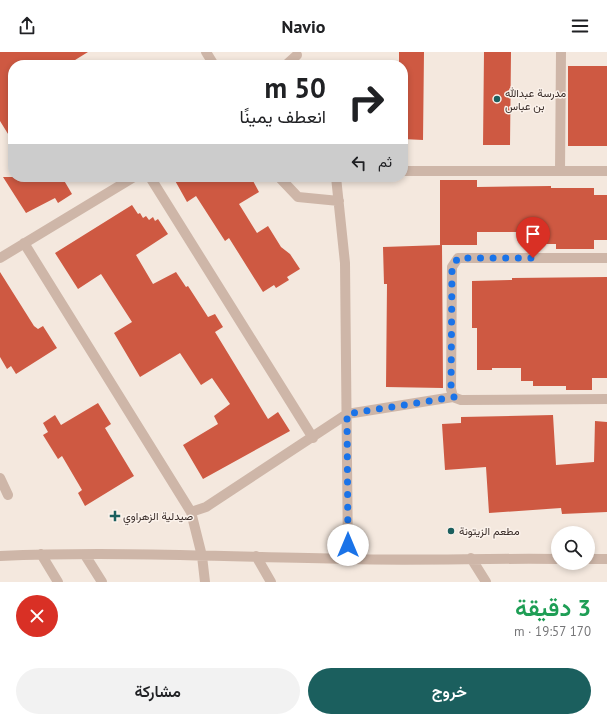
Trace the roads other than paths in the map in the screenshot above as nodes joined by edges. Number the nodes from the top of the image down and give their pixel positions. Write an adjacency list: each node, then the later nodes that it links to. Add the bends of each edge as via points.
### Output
1 (561, 52): 3 (street)
2 (408, 171): 3 (street)
3 (560, 171): 4 (street)
4 (607, 171)
5 (126, 182): 10 (street)
6 (153, 182): 16 (street)
7 (284, 182): 9 (street, via 298,197)
8 (337, 182): 9 (street)
9 (339, 201): 15 (street, via 346,263)
10 (24, 243): 11 (street); 19 (street)
11 (0, 258)
12 (607, 258): 13 (street, via 458,258 452,267 451,389)
13 (454, 397): 14 (street, via 462,400); 15 (street)
14 (607, 399)
15 (347, 414): 16 (street); 29 (street)
16 (313, 438): 19 (street, via 206,507)
17 (0, 478): 18 (street)
18 (8, 495)
19 (191, 512): 23 (street)
20 (41, 554): 21 (street); 22 (street); 30 (street)
21 (85, 555): 23 (street); 31 (street)
22 (0, 556)
23 (202, 556): 24 (street); 32 (street)
24 (256, 556): 29 (street); 33 (street)
25 (471, 558): 26 (street); 29 (street); 34 (street)
26 (551, 558)
27 (595, 559): 28 (street)
28 (607, 559)
29 (348, 560)
30 (58, 582)
31 (102, 582)
32 (205, 582)
33 (271, 582)
34 (486, 582)

